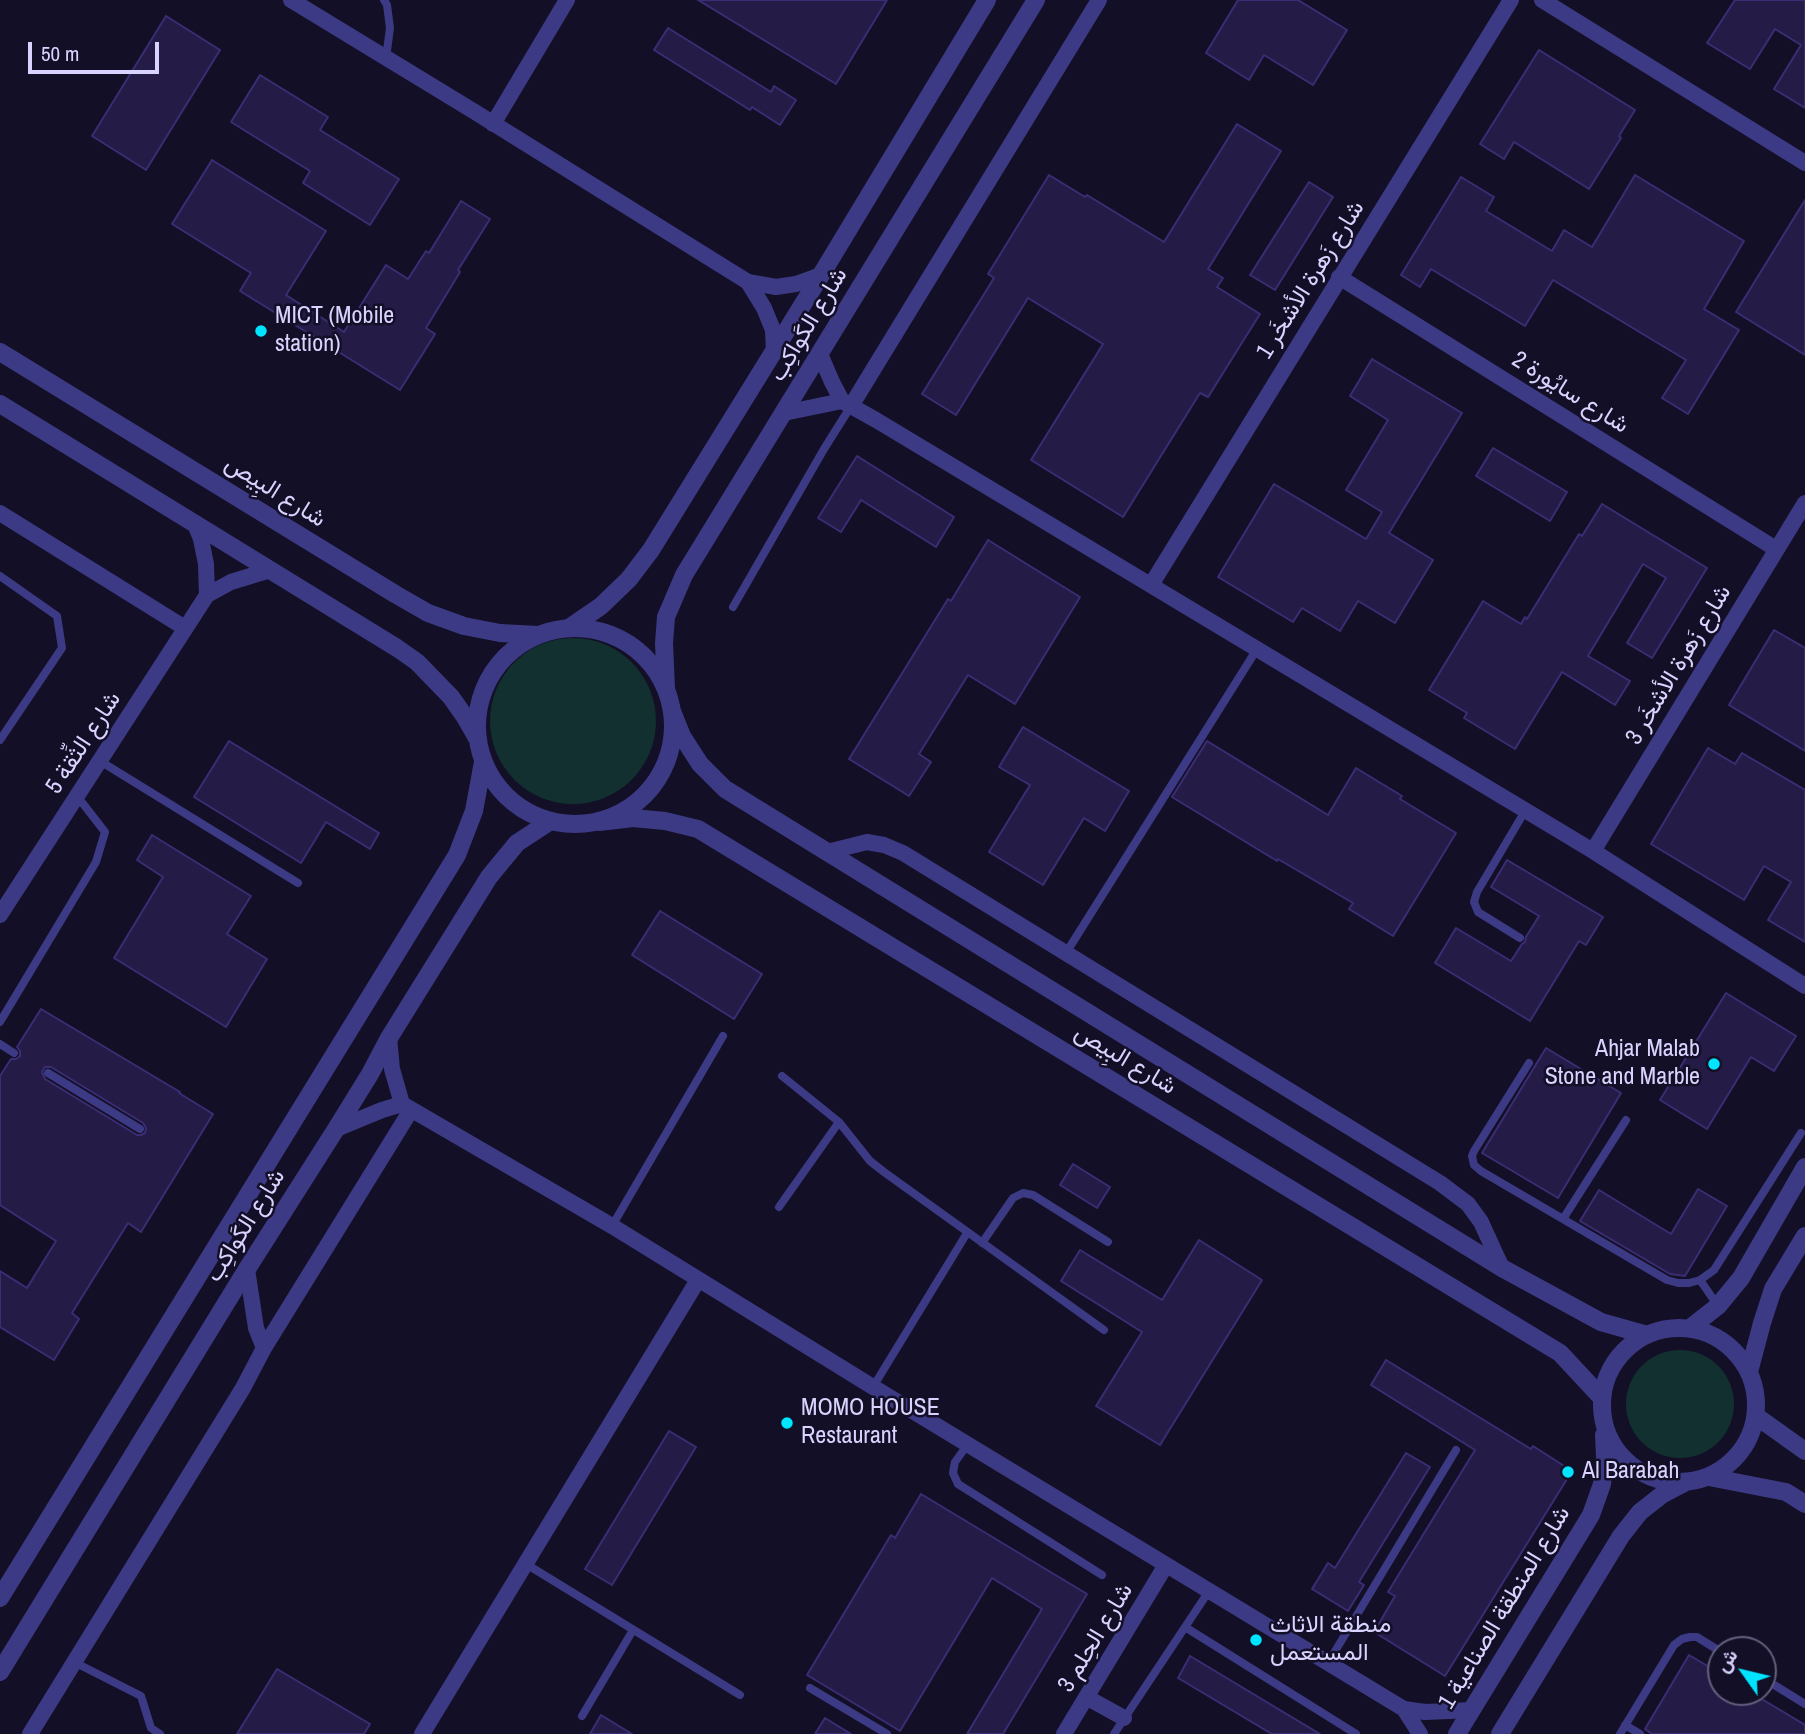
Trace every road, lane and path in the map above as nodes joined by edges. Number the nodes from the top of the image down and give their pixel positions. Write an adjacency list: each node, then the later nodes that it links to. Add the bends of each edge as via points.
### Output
1 (291, 0): 9 (street)
2 (384, 0): 9 (lane, via 390,28)
3 (567, 0): 10 (street)
4 (987, 0): 12 (street, شارع الكَواكِب)
5 (1036, 0): 17 (street, شارع الكَواكِب)
6 (1099, 0): 19 (street)
7 (1511, 0): 13 (street, شارع زَهرة الأشخَر 1)
8 (1542, 0): 11 (street)
9 (386, 58): 10 (street)
10 (493, 124): 14 (street)
11 (1805, 163)
12 (821, 275): 14 (street, via 776,287); 15 (street, شارع الكَواكِب)
13 (1339, 277): 24 (street, شارع سايُورة 2); 27 (street, شارع زَهرة الأشخَر 1)
14 (748, 282): 15 (street, via 765,307)
15 (774, 351): 31 (street, شارع الكَواكِب, via 629,579)
16 (0, 352): 32 (street, شارع البِيص, via 428,613 464,626)
17 (820, 354): 19 (street); 20 (street, شارع الكَواكِب)
18 (0, 404): 23 (street)
19 (846, 404): 20 (street); 27 (street); 29 (lane)
20 (785, 413): 34 (street, شارع الكَواكِب, via 684,575 666,617)
21 (1805, 502): 24 (street, شارع زَهرة الأشخَر 3)
22 (0, 513): 30 (street)
23 (195, 524): 25 (street); 28 (street, via 206,564)
24 (1776, 549): 44 (street, شارع زَهرة الأشخَر 3)
25 (270, 570): 28 (street); 36 (street, via 417,662 451,697)
26 (0, 576): 37 (lane, via 57,615 62,648)
27 (1151, 585): 33 (street)
28 (207, 595): 30 (street, شارع الثِّقة 5)
29 (733, 607)
30 (186, 628): 38 (street, شارع الثِّقة 5)
31 (569, 628): 32 (street); 34 (street, via 593,629 627,643 655,668)
32 (538, 635): 36 (street, via 498,666 485,688)
33 (1257, 649): 41 (street); 49 (lane)
34 (666, 689): 35 (street)
35 (672, 711): 43 (street, via 673,740 654,784 626,810); 45 (street, شارع البِيص, via 700,764 724,789)
36 (477, 738): 39 (street)
37 (0, 740)
38 (100, 761): 40 (street, شارع الثِّقة 5); 46 (lane)
39 (483, 762): 42 (street, via 509,800); 97 (street, شارع الكَواكِب, via 474,811 457,855)
40 (77, 796): 47 (street, شارع الثِّقة 5); 51 (lane, via 105,832 96,862)
41 (1525, 811): 44 (street); 48 (lane, via 1474,902 1478,912)
42 (550, 822): 43 (street); 53 (street, شارع الكَواكِب, via 517,843 489,877)
43 (599, 822): 84 (street, شارع البِيص, via 634,818 698,830 1560,1353)
44 (1592, 851): 50 (street)
45 (827, 852): 49 (street, via 867,842 903,853); 73 (street, شارع البِيص)
46 (298, 883)
47 (0, 915)
48 (1520, 938)
49 (1066, 953): 73 (street, via 1450,1190 1482,1222)
50 (1805, 986)
51 (0, 1022)
52 (723, 1036): 68 (lane)
53 (389, 1038): 59 (street, via 392,1069); 63 (street, شارع الكَواكِب)
54 (0, 1044): 55 (lane)
55 (14, 1053)
56 (1529, 1063): 67 (lane, via 1472,1161 1480,1171)
57 (48, 1073): 62 (lane)
58 (782, 1076): 61 (lane)
59 (407, 1107): 63 (street, via 382,1110); 68 (street); 81 (street)
60 (1626, 1120): 67 (lane)
61 (839, 1122): 66 (lane); 69 (lane, via 870,1161)
62 (140, 1129)
63 (336, 1129): 74 (street, شارع الكَواكِب)
64 (1801, 1133): 76 (lane, via 1719,1263)
65 (1805, 1167): 77 (street, via 1741,1278)
66 (779, 1206)
67 (1563, 1219): 76 (lane, via 1667,1280)
68 (612, 1226): 75 (street)
69 (967, 1233): 72 (lane); 83 (lane)
70 (1805, 1236): 82 (street, via 1773,1289)
71 (1108, 1242): 72 (lane, via 1023,1193 1013,1198)
72 (982, 1243): 79 (lane)
73 (1502, 1268): 80 (street, شارع البِيص, via 1601,1322)
74 (247, 1269): 81 (street, via 256,1328); 103 (street, شارع الكَواكِب)
75 (698, 1280): 83 (street); 93 (street)
76 (1700, 1280): 77 (lane)
77 (1718, 1306): 78 (street)
78 (1690, 1328): 80 (street, via 1668,1328); 82 (street, via 1714,1336 1735,1351)
79 (1104, 1330)
80 (1647, 1335): 84 (street, via 1625,1350 1609,1372)
81 (264, 1348): 101 (street)
82 (1749, 1372): 85 (street, via 1756,1393)
83 (873, 1387): 87 (street)
84 (1602, 1398): 86 (street)
85 (1756, 1416): 89 (street); 90 (street, via 1740,1452)
86 (1604, 1425): 91 (street, via 1615,1449 1633,1468 1657,1480); 110 (street, شارع المنطقة الصناعية 1, via 1602,1484 1591,1515)
87 (968, 1444): 94 (street); 95 (lane, via 955,1462 958,1484)
88 (1456, 1450): 102 (lane)
89 (1805, 1451)
90 (1709, 1477): 91 (street); 92 (street, via 1786,1492)
91 (1684, 1483): 123 (street, via 1640,1512 1621,1536)
92 (1805, 1504)
93 (526, 1564): 99 (lane); 116 (street)
94 (1166, 1565): 96 (street); 107 (street, شارع الحِلم 3)
95 (1102, 1575)
96 (1209, 1591): 98 (lane); 102 (street)
97 (0, 1598)
98 (1185, 1627): 112 (lane); 120 (lane)
99 (633, 1630): 106 (lane); 111 (lane)
100 (1707, 1643): 113 (lane, via 1690,1637 1674,1645)
101 (74, 1662): 114 (street); 115 (lane, via 141,1696 151,1728)
102 (1328, 1663): 109 (street)
103 (0, 1672)
104 (1777, 1687): 108 (lane)
105 (810, 1688): 117 (lane)
106 (740, 1695)
107 (1086, 1697): 112 (street); 118 (street, شارع الحِلم 3)
108 (1805, 1704)
109 (1405, 1709): 110 (street); 121 (street)
110 (1472, 1710): 122 (street, شارع المنطقة الصناعية 1)
111 (582, 1716)
112 (1124, 1718): 119 (lane)
113 (1625, 1725): 124 (lane); 125 (lane)
114 (30, 1734)
115 (160, 1734)
116 (422, 1734)
117 (887, 1734)
118 (1064, 1734)
119 (1114, 1734)
120 (1356, 1734)
121 (1420, 1734)
122 (1457, 1734)
123 (1500, 1734)
124 (1620, 1734)
125 (1640, 1734)

